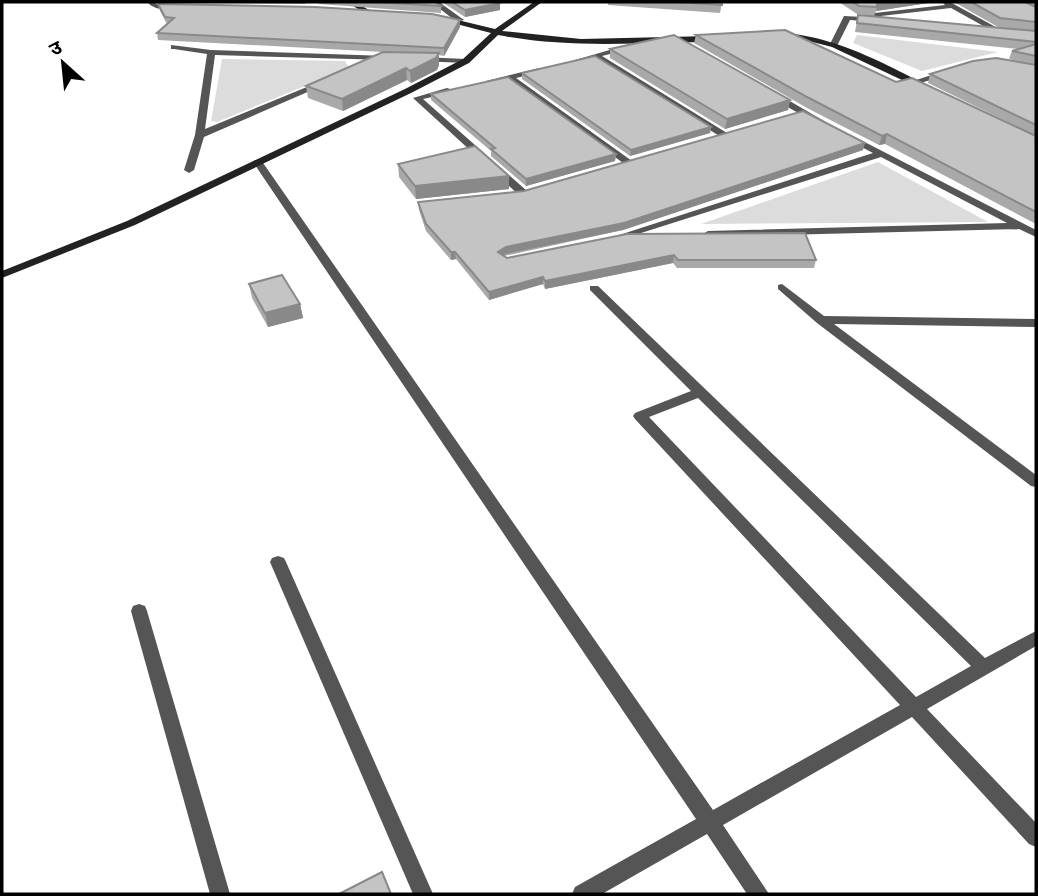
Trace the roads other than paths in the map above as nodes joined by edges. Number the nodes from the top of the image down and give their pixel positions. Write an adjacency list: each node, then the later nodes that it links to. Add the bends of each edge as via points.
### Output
1 (151, 2): 6 (street)
2 (350, 2): 8 (street)
3 (435, 2): 12 (street)
4 (537, 2): 16 (street)
5 (948, 4): 11 (street); 15 (street)
6 (180, 8)
7 (344, 12): 8 (street)
8 (372, 14): 9 (street)
9 (384, 15)
10 (433, 16): 12 (street)
11 (847, 18): 13 (street); 22 (street)
12 (460, 20): 16 (street)
13 (903, 23)
14 (972, 29): 15 (street)
15 (999, 31): 17 (street)
16 (496, 32): 21 (street); 30 (street)
17 (1012, 32)
18 (772, 34): 22 (street)
19 (718, 37): 20 (street)
20 (677, 40): 21 (street); 25 (street)
21 (645, 41): 26 (street)
22 (834, 44): 37 (street)
23 (174, 47): 24 (street)
24 (211, 52): 27 (street); 48 (street)
25 (700, 53)
26 (596, 56): 31 (street); 49 (street)
27 (384, 58): 28 (street); 32 (street)
28 (398, 59)
29 (411, 59): 30 (street)
30 (466, 61): 42 (street)
31 (571, 62)
32 (359, 68)
33 (546, 68): 35 (street)
34 (954, 70): 37 (street)
35 (509, 77): 38 (street); 54 (street)
36 (335, 79): 48 (street)
37 (914, 82): 41 (street)
38 (483, 83)
39 (456, 89): 42 (street)
40 (769, 92): 43 (street)
41 (939, 94)
42 (412, 95): 53 (street); 58 (street)
43 (803, 112): 44 (street); 45 (street)
44 (790, 116)
45 (825, 124)
46 (836, 130): 51 (street)
47 (738, 131): 49 (street)
48 (200, 135): 56 (street)
49 (724, 135): 50 (street)
50 (712, 138)
51 (881, 154): 60 (street); 64 (street)
52 (641, 159): 54 (street)
53 (258, 162): 66 (street, via 131,223); 78 (street)
54 (629, 163): 55 (street)
55 (616, 167)
56 (189, 170)
57 (537, 189): 58 (street)
58 (523, 193): 59 (street)
59 (510, 194)
60 (1022, 226): 61 (street); 62 (street)
61 (694, 234)
62 (1036, 234)
63 (667, 235): 64 (street)
64 (626, 236): 65 (street)
65 (603, 241)
66 (2, 275)
67 (782, 287): 69 (street)
68 (594, 288): 71 (street)
69 (821, 320): 70 (street); 72 (street)
70 (1036, 323)
71 (700, 392): 76 (street); 77 (street, via 640,416)
72 (1036, 482)
73 (278, 562): 81 (street)
74 (139, 611): 80 (street)
75 (1036, 638): 76 (street)
76 (983, 667): 77 (street)
77 (912, 706): 78 (street); 79 (street)
78 (710, 823): 82 (street); 83 (street)
79 (1036, 837)
80 (220, 894)
81 (423, 894)
82 (582, 894)
83 (759, 894)

